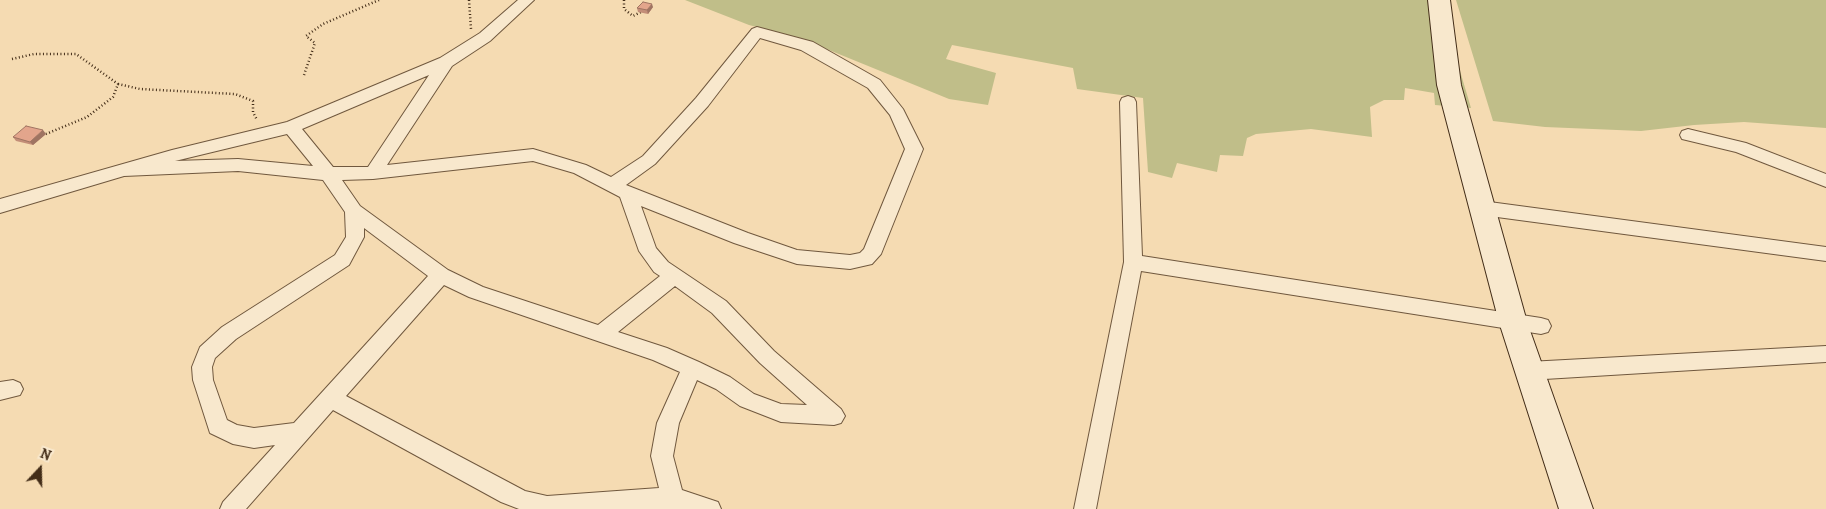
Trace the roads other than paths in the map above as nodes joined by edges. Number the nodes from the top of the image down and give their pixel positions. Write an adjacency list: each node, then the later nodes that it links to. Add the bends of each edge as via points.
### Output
1 (527, 0): 3 (street, via 485,37)
2 (1438, 0): 13 (street, via 1449,85)
3 (446, 62): 5 (street); 8 (street)
4 (1128, 102): 16 (street)
5 (291, 127): 7 (street); 9 (street)
6 (1688, 135): 10 (street, via 1740,147)
7 (125, 170): 9 (street, via 238,165); 12 (street)
8 (372, 173): 9 (street); 11 (street, via 533,155 580,169)
9 (326, 174): 14 (street)
10 (1826, 181)
11 (620, 189): 11 (street, via 797,257 857,261 872,254 914,150 897,113 874,84 807,46 757,32 702,102); 18 (street, via 648,251 660,267)
12 (0, 206)
13 (1482, 208): 15 (street); 19 (street)
14 (354, 211): 17 (street); 26 (street, via 355,237 342,260 229,333 207,353 202,367 218,426 233,434 254,438)
15 (1826, 254)
16 (1133, 262): 19 (street); 30 (street)
17 (441, 275): 21 (street, via 476,292); 25 (street)
18 (674, 276): 21 (street); 23 (street, via 719,306 767,357 834,416 781,414 747,400 723,383)
19 (1513, 322): 20 (street); 24 (street)
20 (1541, 326)
21 (601, 334): 23 (street)
22 (1826, 354): 24 (street)
23 (692, 368): 27 (street, via 668,422 662,456)
24 (1528, 372): 31 (street)
25 (331, 398): 26 (street); 27 (street, via 525,501 547,506)
26 (300, 432): 28 (street)
27 (673, 498): 29 (street)
28 (231, 509)
29 (710, 509)
30 (1085, 509)
31 (1576, 509)

